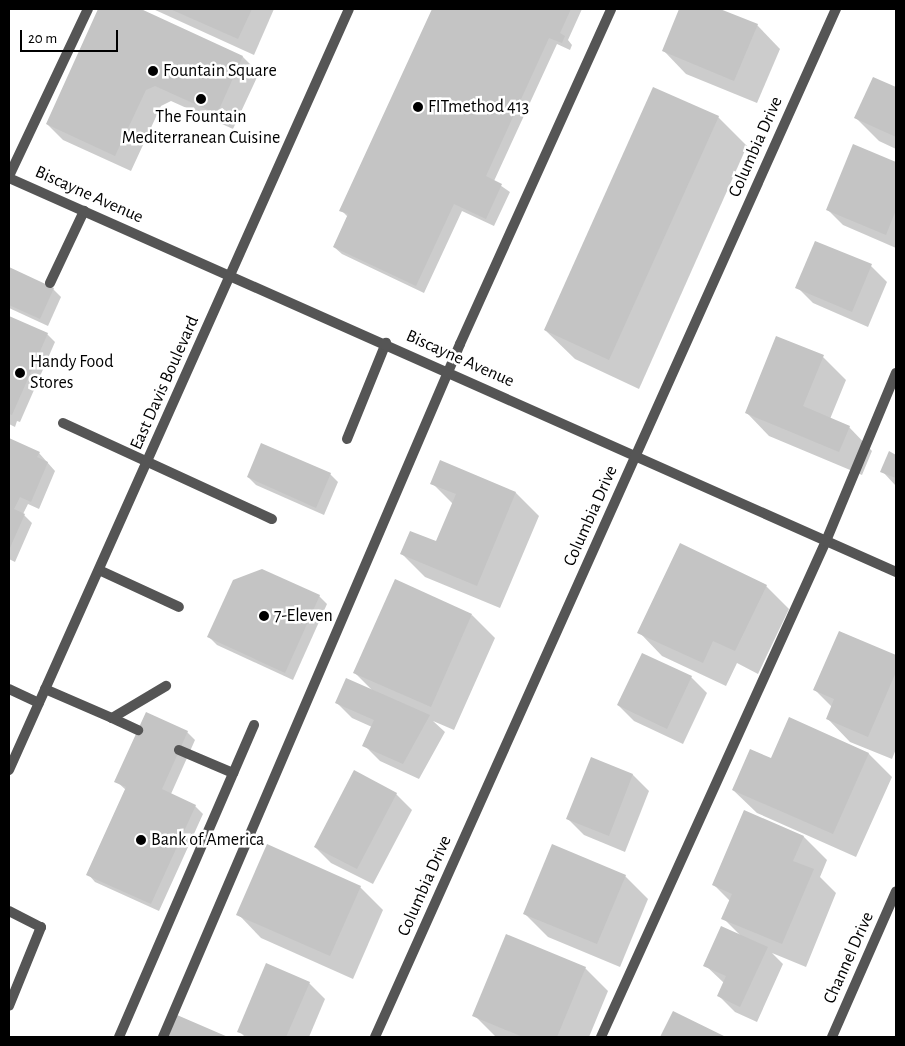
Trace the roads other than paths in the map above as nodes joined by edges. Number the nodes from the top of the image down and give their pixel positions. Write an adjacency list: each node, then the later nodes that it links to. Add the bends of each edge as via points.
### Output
1 (88, 9): 5 (street)
2 (349, 9): 7 (street, East Davis Boulevard)
3 (611, 9): 10 (street)
4 (836, 9): 14 (street, Columbia Drive)
5 (9, 177): 6 (street, Biscayne Avenue)
6 (84, 211): 7 (street, Biscayne Avenue); 8 (street)
7 (230, 275): 9 (street, Biscayne Avenue); 15 (street, East Davis Boulevard)
8 (50, 282)
9 (386, 344): 10 (street, Biscayne Avenue); 13 (street)
10 (449, 372): 14 (street, Biscayne Avenue); 35 (street)
11 (896, 373): 17 (street)
12 (63, 423): 15 (street)
13 (347, 439)
14 (636, 455): 17 (street, Biscayne Avenue); 36 (street, Columbia Drive)
15 (147, 462): 16 (street); 18 (street, East Davis Boulevard)
16 (272, 519)
17 (826, 540): 19 (street, Biscayne Avenue); 37 (street)
18 (99, 570): 20 (street); 23 (street, East Davis Boulevard)
19 (896, 572)
20 (179, 607)
21 (166, 686): 25 (street)
22 (9, 689): 24 (street)
23 (45, 689): 24 (street, East Davis Boulevard); 25 (street)
24 (39, 703): 29 (street, East Davis Boulevard)
25 (112, 718): 27 (street)
26 (254, 725): 30 (street)
27 (138, 730)
28 (179, 750): 30 (street)
29 (9, 770)
30 (233, 773): 34 (street)
31 (896, 892): 38 (street, Channel Drive)
32 (9, 911): 33 (street, via 41,927)
33 (9, 1006)
34 (119, 1037)
35 (163, 1037)
36 (375, 1037)
37 (601, 1037)
38 (832, 1037)

